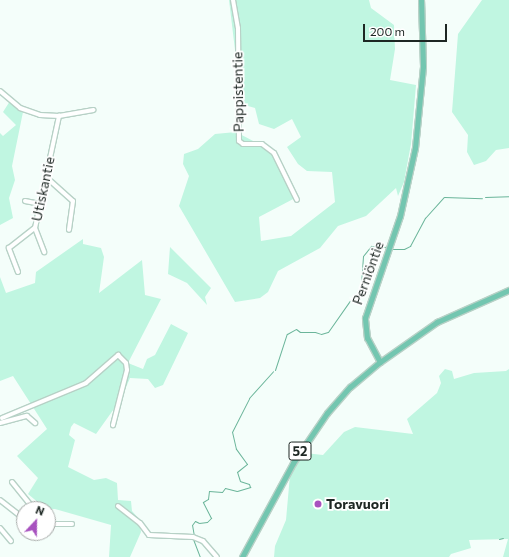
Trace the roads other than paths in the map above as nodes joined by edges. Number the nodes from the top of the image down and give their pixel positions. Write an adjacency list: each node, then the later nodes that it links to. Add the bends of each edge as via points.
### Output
1 (233, 0): 7 (street, Pappistentie, via 238,28 239,141 243,144 262,144 270,149)
2 (421, 0): 15 (main road, Perniöntie, via 423,66 415,148 400,216 365,318 367,338)
3 (0, 91): 5 (street, via 27,112)
4 (93, 110): 5 (street)
5 (59, 116): 6 (street, Utiskantie)
6 (46, 177): 9 (street, Utiskantie); 11 (street, via 73,201)
7 (297, 200)
8 (25, 201): 9 (street)
9 (40, 204): 10 (street, Utiskantie)
10 (35, 228): 12 (street); 13 (street, Utiskantie, via 9,248)
11 (69, 230)
12 (44, 252)
13 (18, 272)
14 (509, 290): 15 (main road, 52, via 437,322)
15 (380, 362): 29 (main road, 52, via 350,387 311,435)
16 (1, 421): 17 (street, via 28,416); 18 (street, via 86,382 118,355 126,363 127,370)
17 (35, 423)
18 (114, 425)
19 (12, 482): 21 (street)
20 (0, 500): 23 (street)
21 (27, 501)
22 (118, 506): 28 (street, via 140,523 149,536 193,537 203,541)
23 (16, 513)
24 (56, 524): 25 (street)
25 (72, 524)
26 (0, 528): 27 (street)
27 (11, 541)
28 (217, 557)
29 (242, 557)

